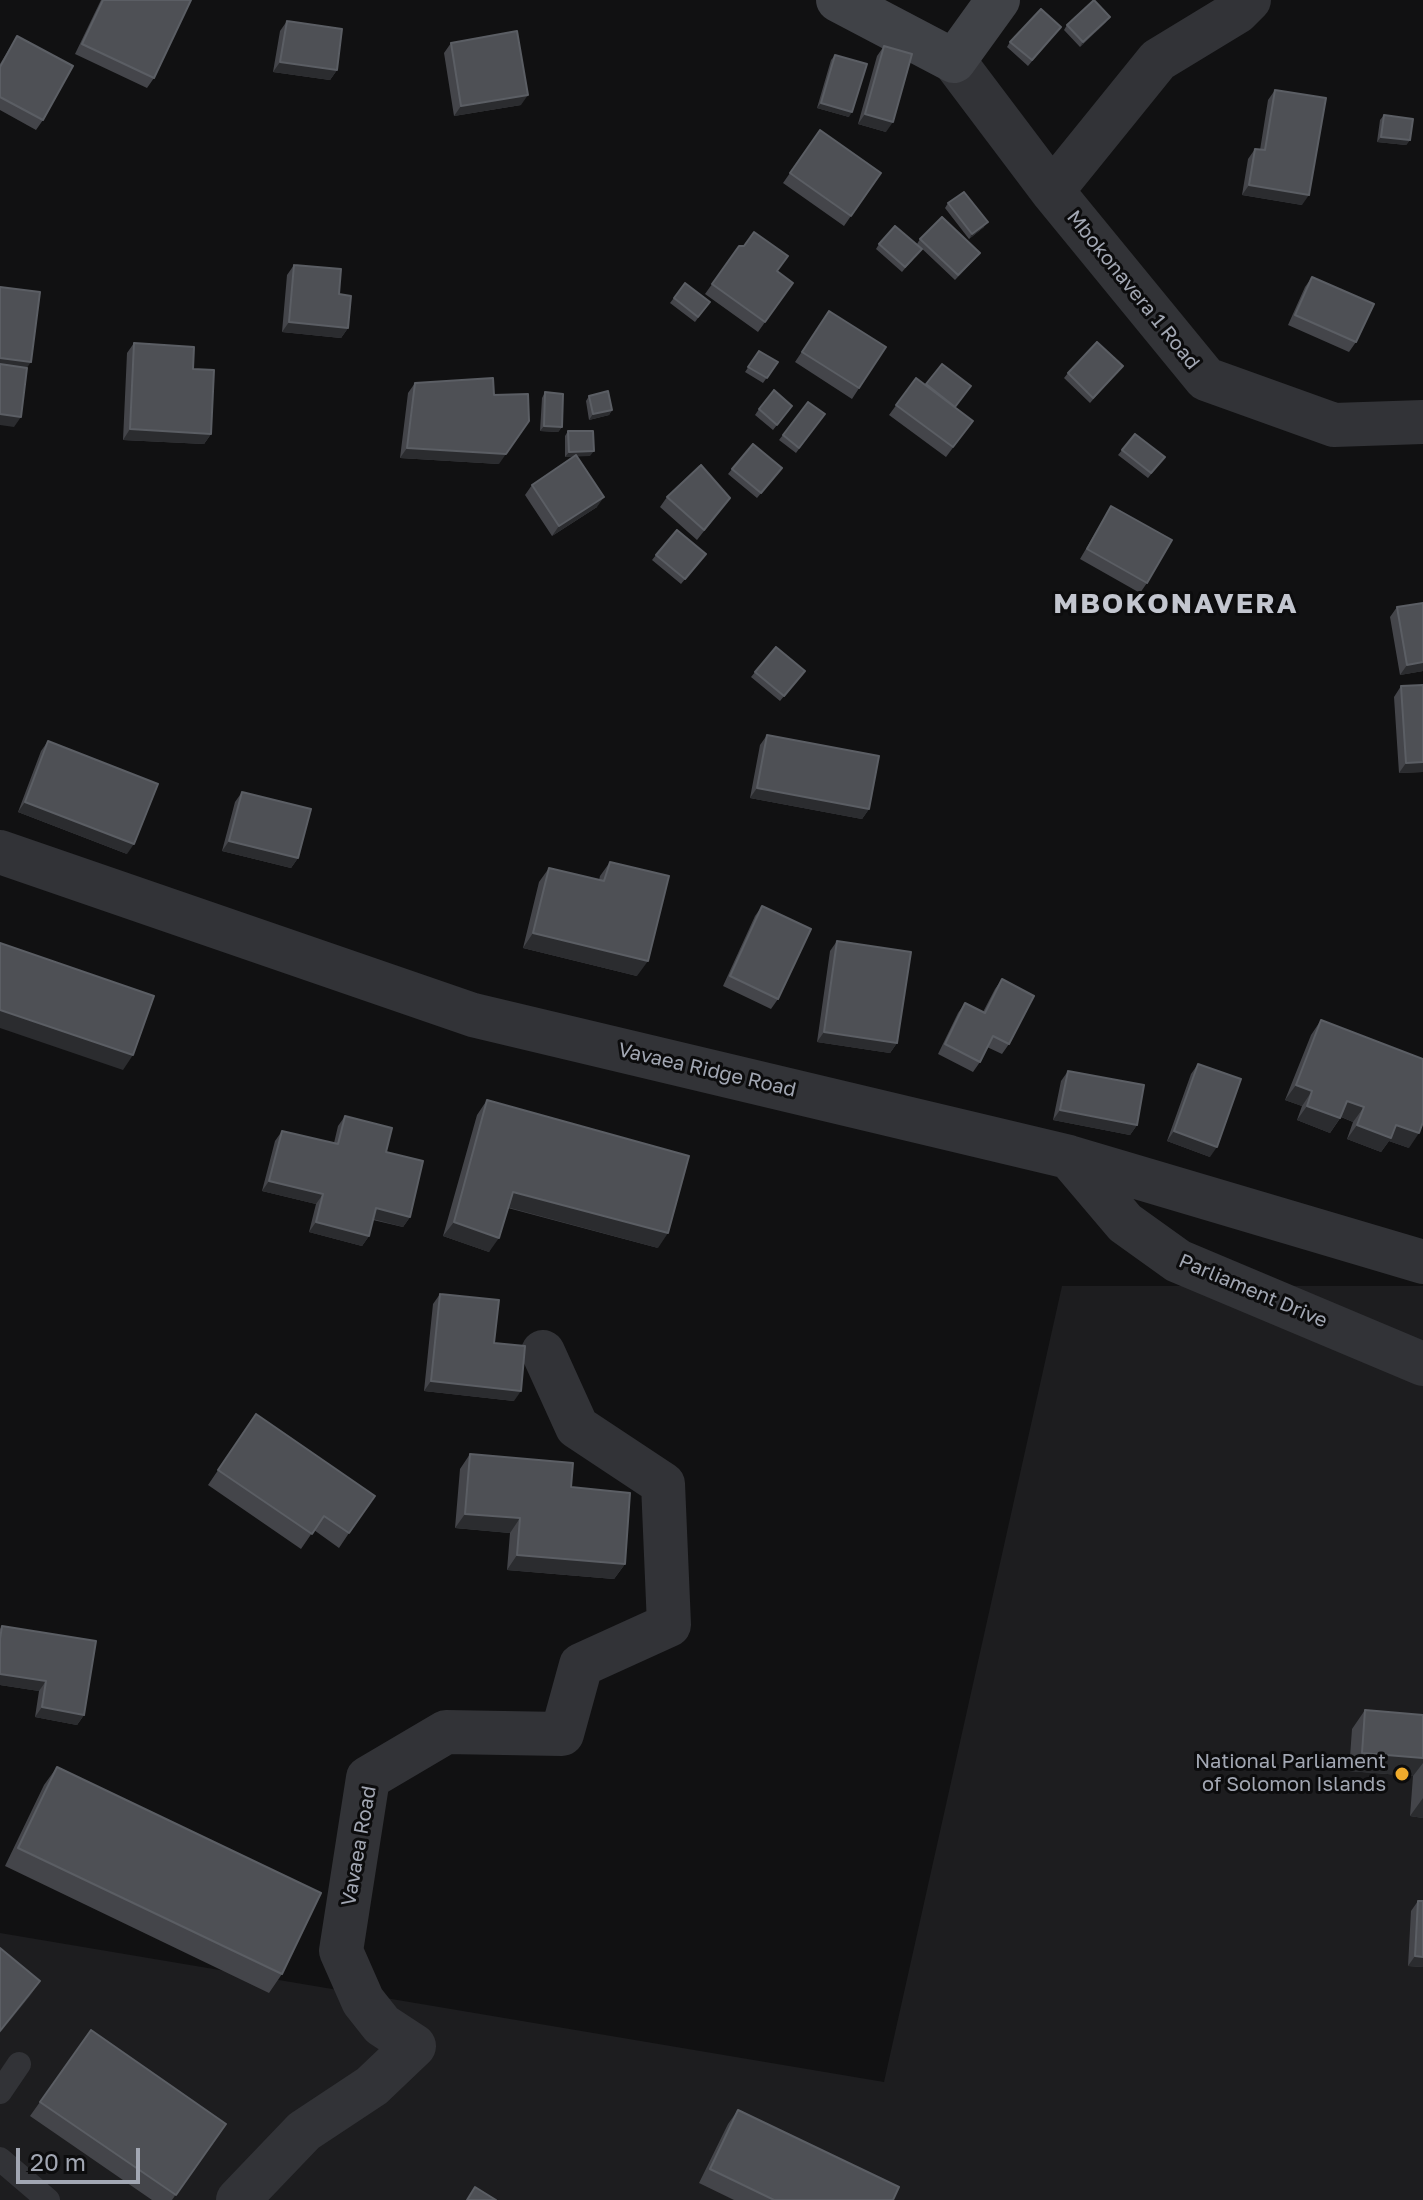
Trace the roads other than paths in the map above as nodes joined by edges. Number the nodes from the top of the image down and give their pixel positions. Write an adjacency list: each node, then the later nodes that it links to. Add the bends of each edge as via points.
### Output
1 (838, 0): 4 (street)
2 (998, 0): 4 (street)
3 (1249, 0): 5 (street, via 1158,60)
4 (954, 61): 5 (street, Mbokonavera 1 Road)
5 (1052, 191): 6 (street, Mbokonavera 1 Road, via 1206,379 1334,425)
6 (1423, 422)
7 (0, 852): 8 (street, Vavaea Ridge Road, via 473,1015)
8 (1069, 1157): 9 (street, Vavaea Ridge Road); 11 (street, Parliament Drive, via 1125,1223 1178,1261)
9 (1423, 1262)
10 (543, 1352): 16 (street, Vavaea Road, via 577,1427 663,1484 669,1625 581,1665 562,1734 446,1732 368,1778 341,1951 363,2001 382,2025 414,2046 372,2086 304,2131)
11 (1423, 1364)
12 (19, 2064): 13 (lane)
13 (0, 2092)
14 (0, 2159): 15 (lane)
15 (48, 2200)
16 (238, 2200)

